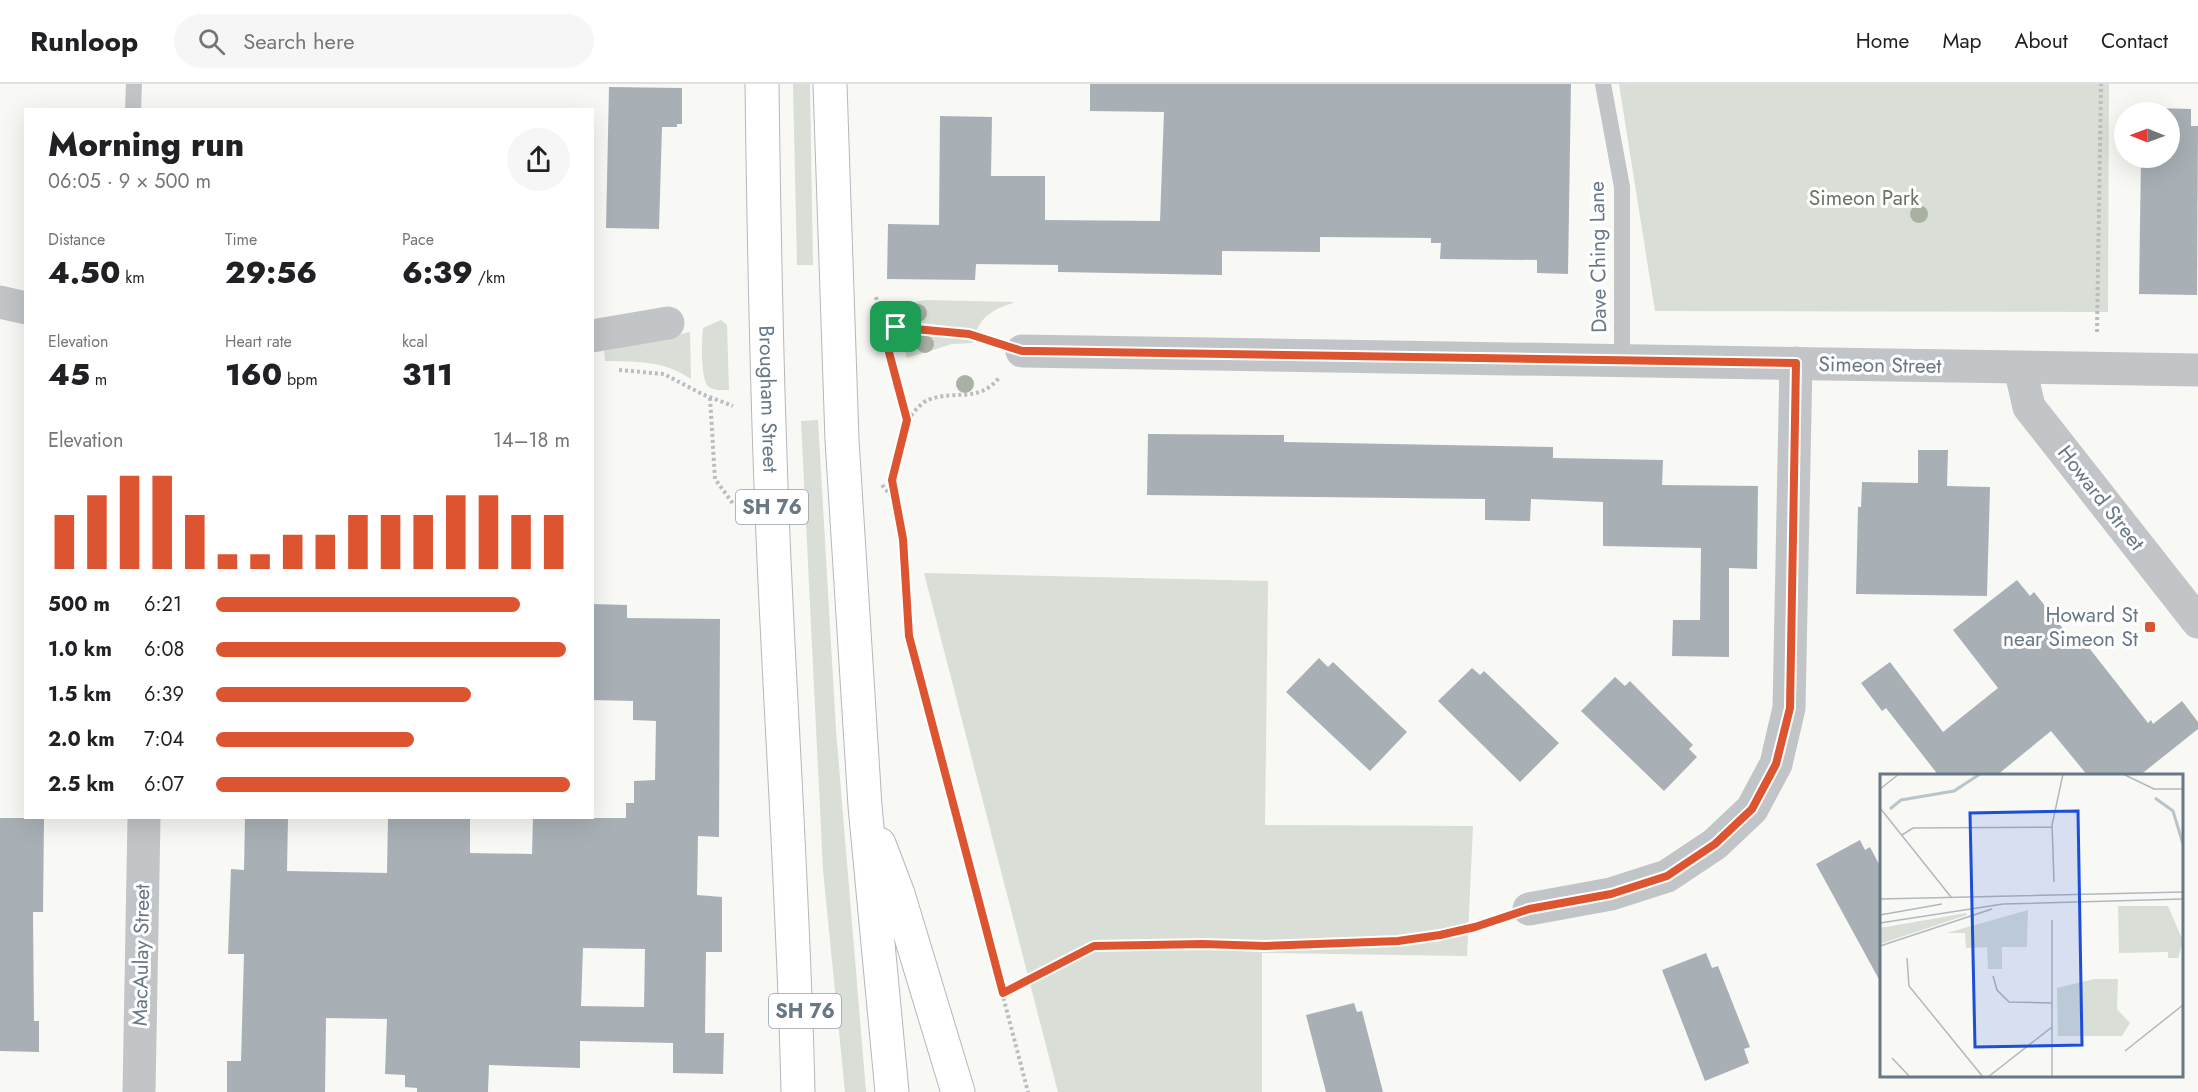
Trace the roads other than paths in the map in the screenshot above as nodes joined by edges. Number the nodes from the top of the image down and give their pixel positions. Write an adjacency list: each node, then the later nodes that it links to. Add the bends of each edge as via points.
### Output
1 (134, 84): 5 (lane)
2 (762, 84): 19 (highway, Brougham Street / SH 76, via 770,459)
3 (830, 84): 16 (highway, via 840,404)
4 (1603, 84): 11 (lane, Dave Ching Lane, via 1622,187)
5 (133, 108)
6 (0, 302): 7 (street)
7 (24, 308)
8 (668, 323): 9 (street)
9 (594, 336)
10 (1022, 351): 11 (street, Simeon Street)
11 (1622, 359): 12 (street, Simeon Street)
12 (1796, 363): 13 (street, Simeon Street); 18 (street, via 1790,708 1776,764 1752,809 1715,844 1667,876 1611,894)
13 (2020, 368): 14 (street, Simeon Street); 15 (street, Howard Street, via 2029,407)
14 (2198, 370)
15 (2198, 622)
16 (865, 806): 23 (highway); 24 (highway, via 898,894)
17 (144, 819): 20 (street, MacAulay Street)
18 (1529, 909)
19 (794, 930): 21 (highway); 22 (highway, SH 76)
20 (139, 1092)
21 (798, 1092)
22 (816, 1092)
23 (891, 1092)
24 (958, 1092)

